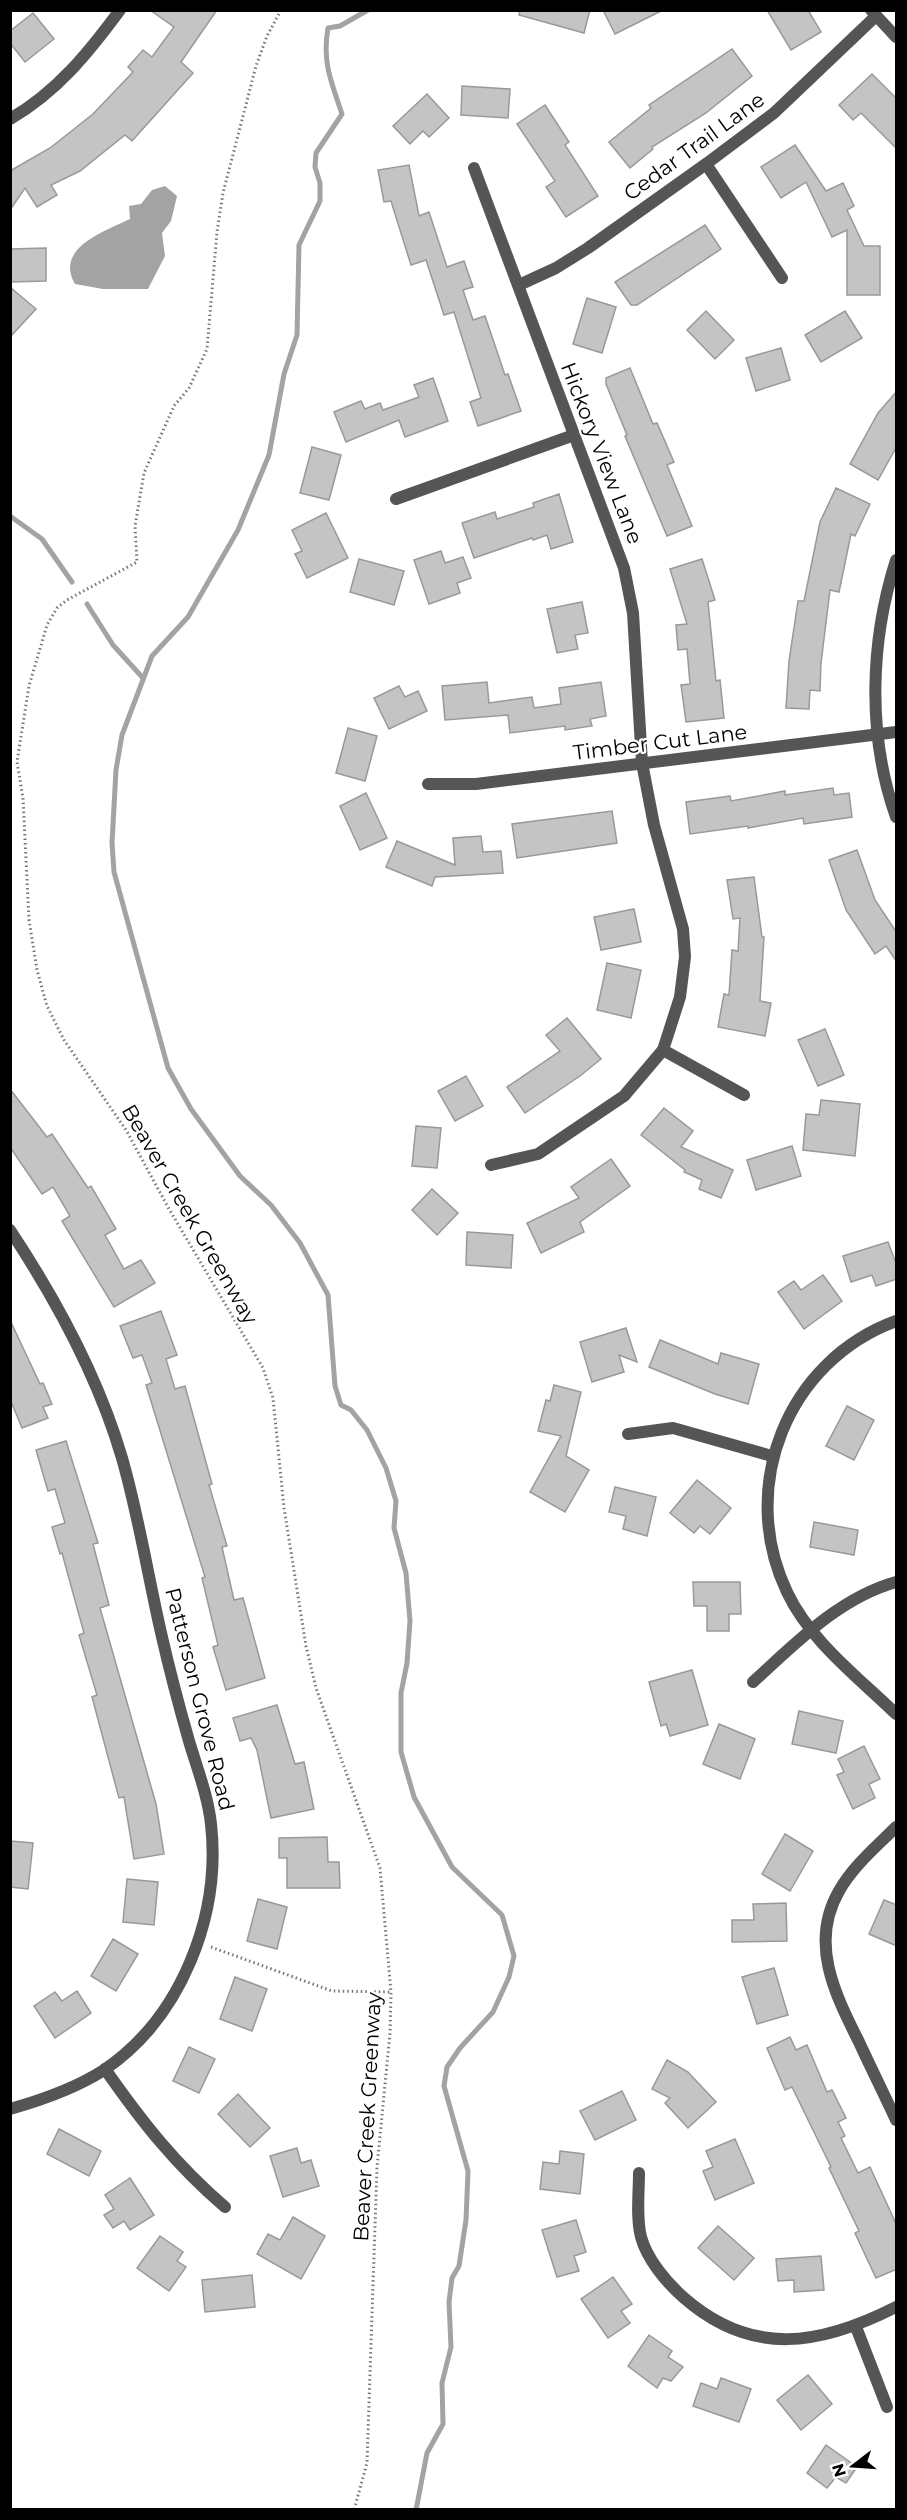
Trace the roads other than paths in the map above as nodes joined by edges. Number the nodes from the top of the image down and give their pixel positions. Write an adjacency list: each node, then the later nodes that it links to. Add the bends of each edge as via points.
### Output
1 (120, 10): 4 (street, via 57,86)
2 (873, 13): 3 (street); 5 (street, Cedar Trail Lane, via 774,113)
3 (897, 37)
4 (10, 119)
5 (706, 164): 7 (street); 8 (street, Cedar Trail Lane, via 580,253)
6 (474, 168): 8 (street, Hickory View Lane)
7 (782, 278)
8 (519, 285): 9 (street, Hickory View Lane)
9 (574, 435): 10 (street); 14 (street, Hickory View Lane, via 624,568 633,613)
10 (396, 499)
11 (897, 560): 13 (street, via 878,639)
12 (897, 732): 13 (street, Timber Cut Lane)
13 (878, 735): 14 (street, Timber Cut Lane); 16 (street)
14 (642, 763): 15 (street, Timber Cut Lane, via 476,784); 17 (street, Hickory View Lane, via 654,825 683,929 685,957 680,997)
15 (428, 784)
16 (897, 818)
17 (663, 1050): 18 (street); 19 (street, via 624,1096 568,1136 538,1154)
18 (744, 1095)
19 (492, 1166)
20 (10, 1230): 29 (street, Patterson Grove Road, via 74,1336 110,1421 136,1510 172,1678 211,1822 211,1892 198,1942 167,2006)
21 (897, 1321): 23 (street, via 865,1335 817,1374 800,1397)
22 (628, 1434): 23 (street, via 673,1428)
23 (772, 1456): 25 (street, via 767,1508 769,1536 788,1594)
24 (897, 1582): 25 (street, via 863,1594)
25 (810, 1630): 26 (street); 27 (street)
26 (753, 1682)
27 (897, 1714)
28 (897, 1827): 31 (street, via 864,1858 838,1892 831,1907 825,1943 836,1995)
29 (105, 2070): 30 (street, Patterson Grove Road, via 68,2089); 33 (street, via 159,2144 190,2178)
30 (10, 2109)
31 (897, 2120)
32 (639, 2173): 35 (street, via 642,2240 661,2273 695,2307 737,2330 764,2337 804,2338)
33 (225, 2207)
34 (897, 2307): 35 (street)
35 (856, 2327): 36 (street)
36 (887, 2407)

